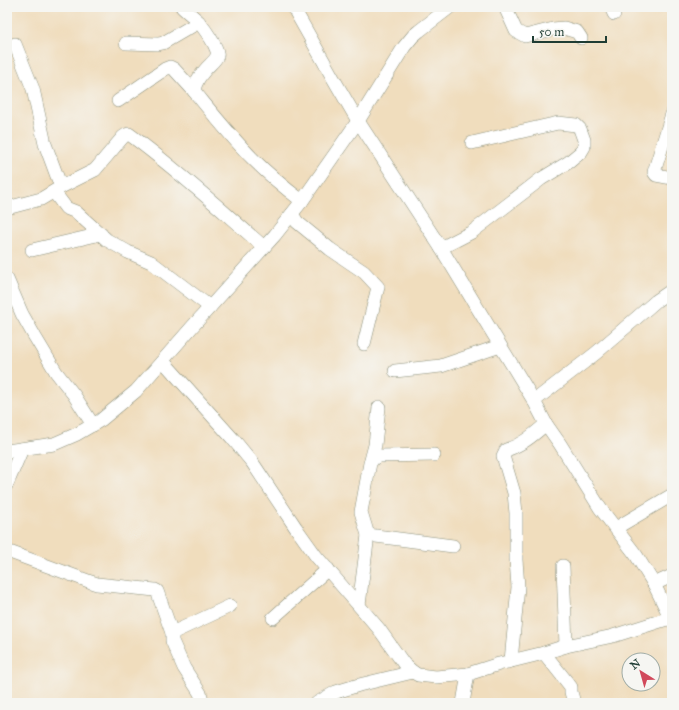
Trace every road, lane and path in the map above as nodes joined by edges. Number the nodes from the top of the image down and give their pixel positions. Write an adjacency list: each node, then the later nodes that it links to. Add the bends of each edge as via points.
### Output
1 (182, 7): 6 (street)
2 (293, 7): 13 (street)
3 (450, 7): 5 (street)
4 (505, 7): 7 (street, via 516,31 525,36 564,28 577,32)
5 (436, 12): 13 (street, via 404,47)
6 (199, 22): 8 (street, via 163,43); 10 (street, via 213,42 218,55 198,78)
7 (581, 38)
8 (126, 43)
9 (15, 44): 16 (street, via 33,89)
10 (194, 91): 11 (street, via 170,67); 17 (street, via 252,158)
11 (118, 101)
12 (672, 114): 15 (street, via 654,172 656,175)
13 (358, 121): 17 (street); 22 (street)
14 (472, 143): 22 (street, via 558,123 576,125 584,140 584,147 569,162 541,179 472,232)
15 (672, 178)
16 (57, 190): 18 (street, via 41,199); 20 (street, via 66,208 76,212); 21 (street, via 95,170 123,137 129,134)
17 (302, 201): 19 (street)
18 (7, 208)
19 (292, 214): 21 (street); 27 (street, via 297,222 364,272 378,287)
20 (101, 234): 23 (street); 26 (street, via 114,244 151,262)
21 (264, 247): 26 (street)
22 (441, 248): 28 (street)
23 (32, 250)
24 (7, 279): 34 (street, via 22,314 56,372)
25 (672, 290): 31 (street)
26 (210, 307): 29 (street)
27 (364, 344)
28 (500, 346): 30 (street, via 441,366); 31 (street)
29 (163, 360): 34 (street, via 136,391); 46 (street, via 252,462 296,528)
30 (395, 371)
31 (534, 401): 33 (street)
32 (378, 407): 38 (street)
33 (546, 424): 41 (street, via 600,508); 56 (street, via 530,438 506,450 503,456 514,493 516,513 518,587)
34 (93, 425): 35 (street, via 54,444)
35 (22, 449): 36 (street); 39 (street)
36 (7, 451)
37 (434, 455): 38 (street, via 379,456)
38 (372, 460): 42 (street, via 361,512)
39 (7, 484)
40 (672, 496): 41 (street)
41 (616, 528): 48 (street)
42 (368, 535): 43 (street); 49 (street)
43 (453, 546)
44 (7, 551): 53 (street, via 91,582 156,590)
45 (563, 566): 54 (street)
46 (328, 569): 49 (street); 51 (street)
47 (672, 576): 48 (street)
48 (654, 584): 52 (street)
49 (359, 605): 57 (street)
50 (230, 606): 53 (street)
51 (273, 618)
52 (671, 619): 54 (street)
53 (172, 633): 59 (street, via 172,642)
54 (566, 646): 55 (street)
55 (544, 653): 56 (street); 62 (street, via 571,687)
56 (511, 661): 58 (street)
57 (413, 672): 58 (street, via 436,677); 60 (street, via 336,692)
58 (468, 674): 61 (street)
59 (203, 703)
60 (317, 703)
61 (463, 703)
62 (574, 703)

